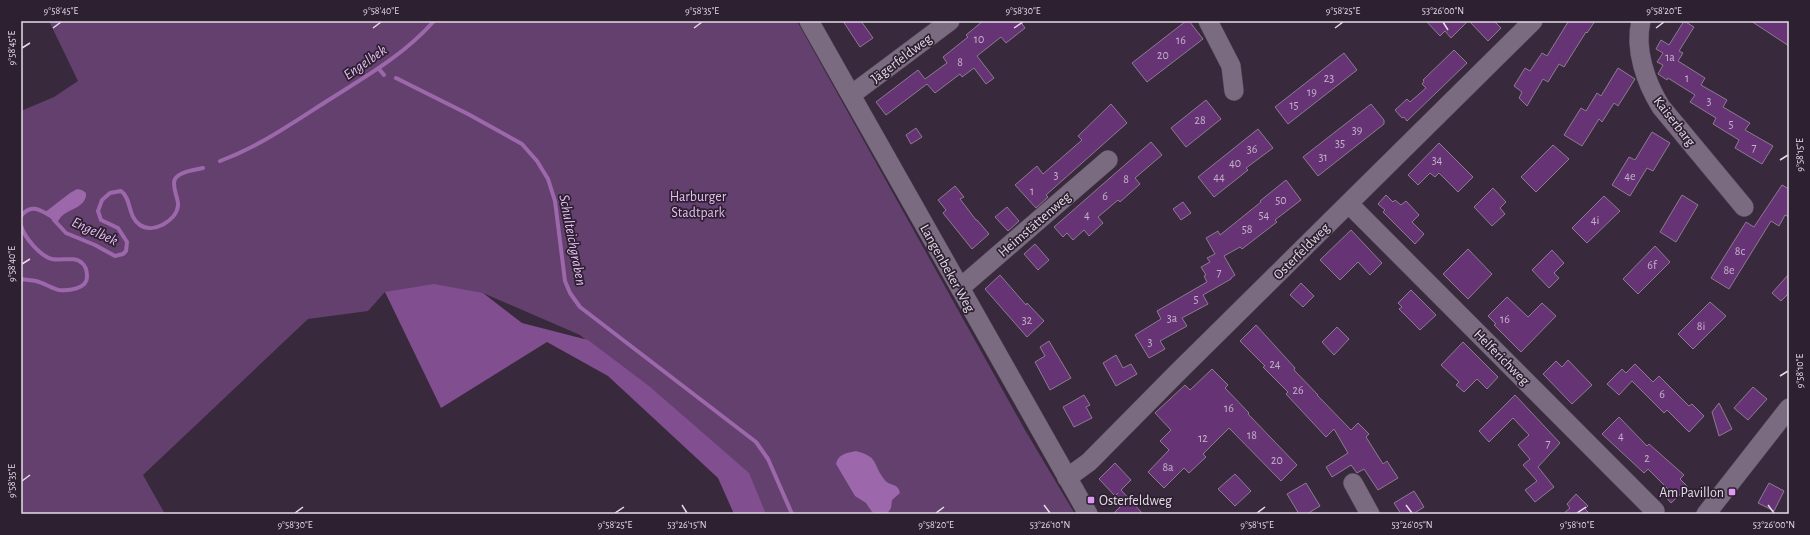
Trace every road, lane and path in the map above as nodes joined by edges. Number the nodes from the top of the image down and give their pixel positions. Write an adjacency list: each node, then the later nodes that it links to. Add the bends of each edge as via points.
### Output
1 (810, 21): 7 (street, Langenbeker Weg)
2 (950, 21): 7 (street, Jägerfeldweg)
3 (1208, 21): 6 (street, via 1231,66)
4 (1534, 21): 9 (street, Osterfeldweg)
5 (1641, 21): 10 (street, Kaiserbarg, via 1638,30 1641,57 1651,92)
6 (1234, 91)
7 (851, 95): 11 (street, Langenbeker Weg)
8 (1108, 160): 11 (street, Heimstättenweg)
9 (1349, 204): 13 (street, Osterfeldweg, via 1089,462); 15 (street, Helferichweg)
10 (1744, 207)
11 (960, 288): 13 (street, Langenbeker Weg)
12 (1789, 408): 18 (street)
13 (1067, 478): 16 (street, Langenbeker Weg)
14 (1352, 483): 17 (street)
15 (1654, 511)
16 (1088, 514)
17 (1370, 514)
18 (1706, 514)

